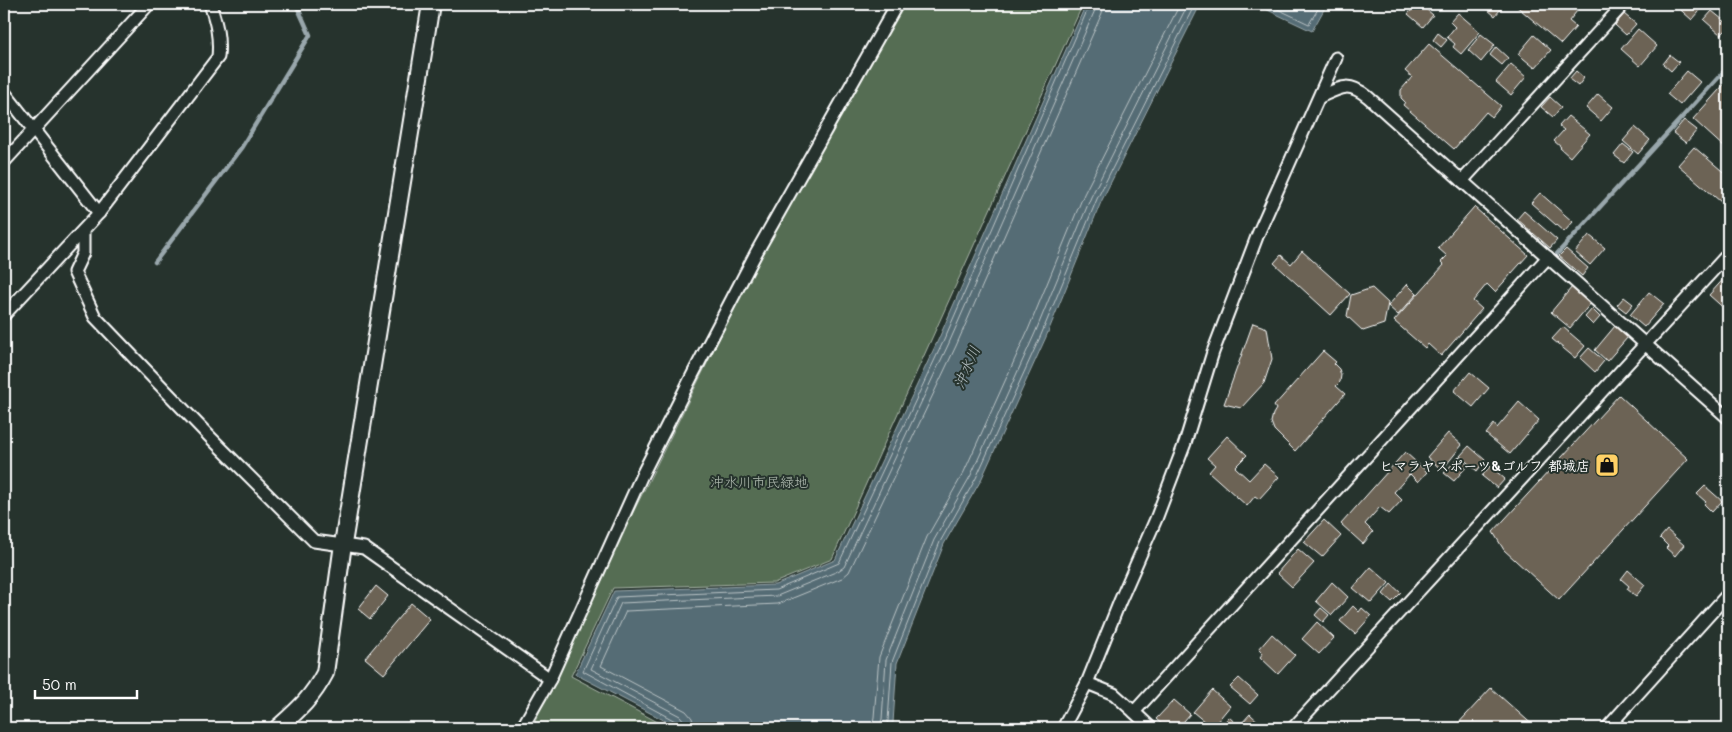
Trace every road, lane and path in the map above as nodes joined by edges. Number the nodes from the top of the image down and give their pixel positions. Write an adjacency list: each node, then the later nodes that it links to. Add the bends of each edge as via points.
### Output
1 (149, 4): 9 (street)
2 (210, 4): 12 (street, via 219,31 218,57)
3 (431, 4): 19 (street)
4 (898, 4): 21 (street, via 756,253 693,374 642,475)
5 (1624, 4): 11 (street)
6 (1336, 58): 8 (street)
7 (4, 92): 9 (street)
8 (1320, 97): 11 (street, via 1338,88 1357,88); 22 (street, via 1258,234 1213,352 1185,443)
9 (34, 130): 10 (street); 12 (street)
10 (4, 162)
11 (1462, 181): 15 (street)
12 (99, 213): 13 (street)
13 (83, 231): 16 (street); 19 (street, via 83,253 74,272 94,317 314,541)
14 (1728, 254): 17 (street)
15 (1548, 257): 17 (street); 23 (street)
16 (4, 315)
17 (1646, 343): 18 (street); 28 (street)
18 (1728, 418)
19 (343, 544): 21 (street, via 364,548); 24 (street, via 325,673 305,704)
20 (1728, 594): 29 (street)
21 (550, 679): 25 (street)
22 (1087, 683): 23 (street, via 1114,694); 26 (street)
23 (1134, 712): 27 (street)
24 (278, 728)
25 (522, 728)
26 (1063, 728)
27 (1151, 728)
28 (1293, 728)
29 (1607, 728)

